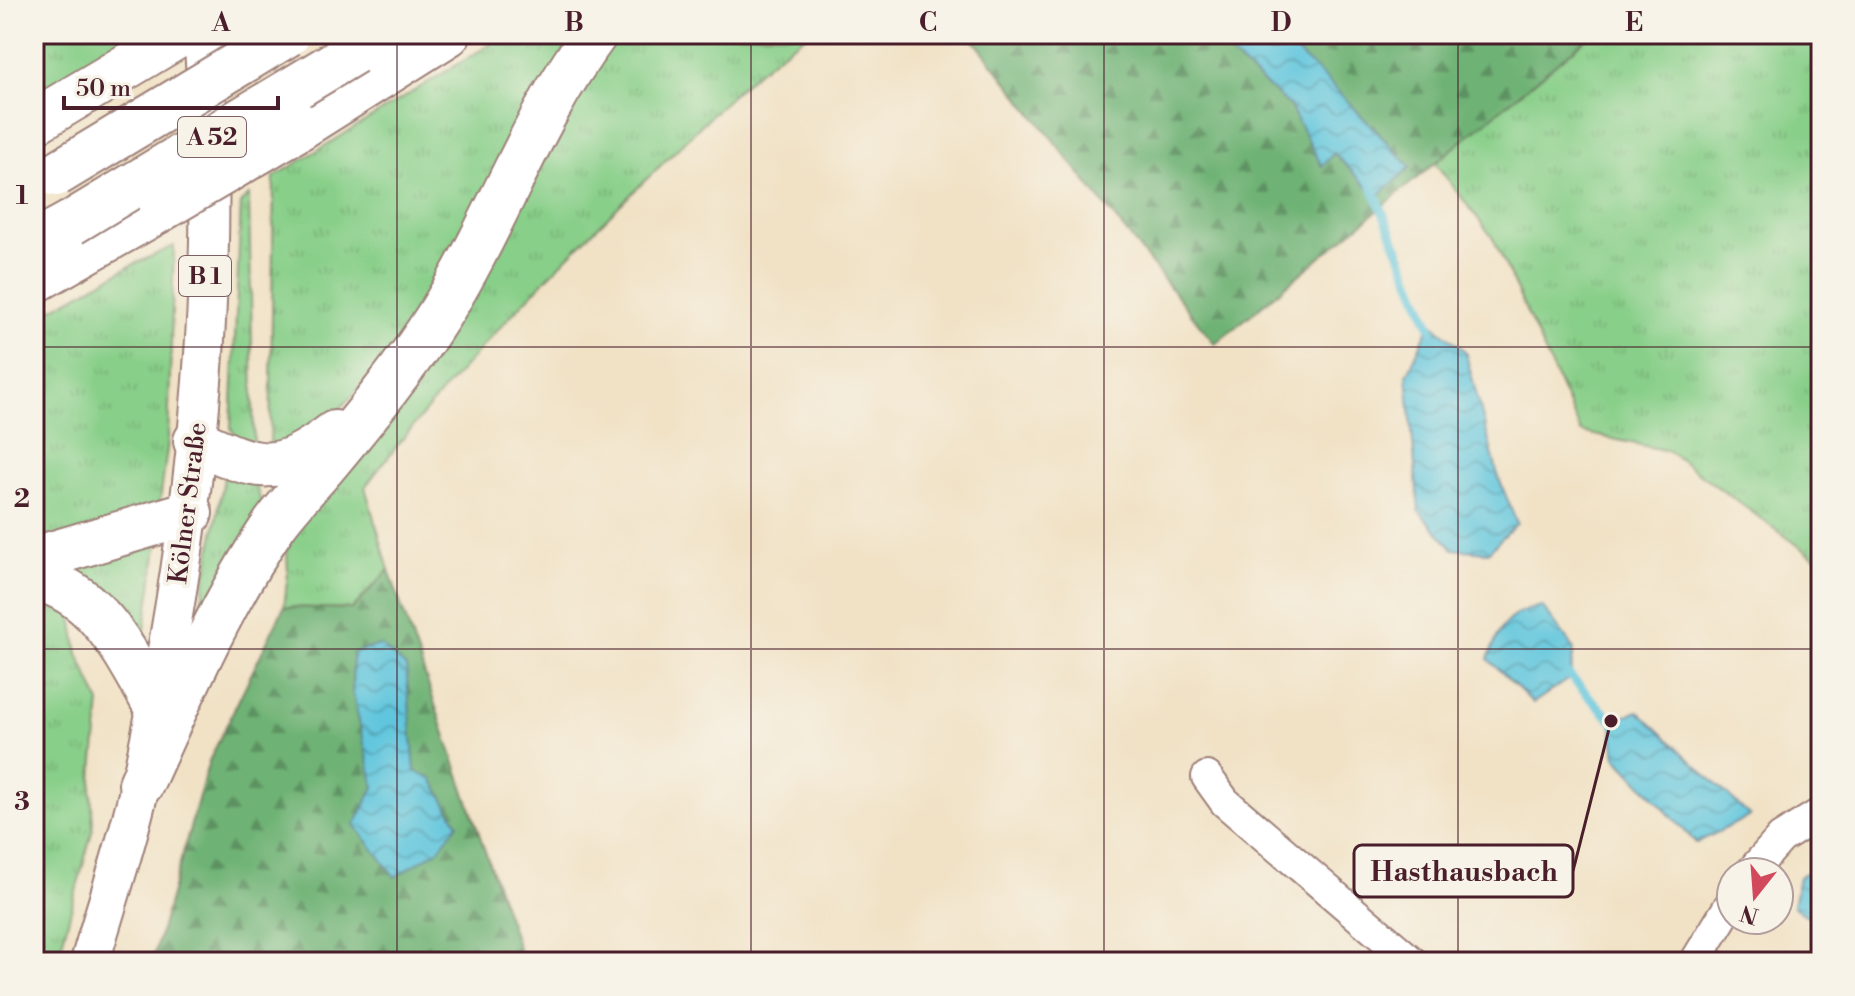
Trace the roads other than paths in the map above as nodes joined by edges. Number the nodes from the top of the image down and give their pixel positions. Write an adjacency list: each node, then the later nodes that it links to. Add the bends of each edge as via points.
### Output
1 (181, 34): 7 (highway)
2 (203, 34): 12 (main road, Kölner Straße / B 1, via 208,190)
3 (288, 34): 8 (highway, A 52, bridge)
4 (448, 34): 10 (highway, bridge, via 302,126)
5 (595, 34): 11 (highway, via 549,103 459,284 415,352)
6 (368, 43): 9 (highway, A 52, bridge)
7 (41, 118)
8 (45, 180)
9 (52, 233)
10 (34, 281)
11 (370, 406): 12 (highway, via 303,456 277,466 240,462); 18 (highway, via 275,524 203,650)
12 (196, 441): 13 (main road, Kölner Straße / B 1)
13 (190, 513): 14 (highway); 16 (main road, Kölner Straße / B 1)
14 (34, 559)
15 (34, 578): 16 (highway, via 85,601 117,637)
16 (156, 706): 18 (main road, Kölner Straße / B 1)
17 (1207, 777): 23 (street, via 1225,802)
18 (141, 784): 22 (main road, Kölner Straße / B 1)
19 (1821, 813): 20 (street, via 1781,838)
20 (1765, 856)
21 (1715, 929): 24 (street)
22 (90, 962)
23 (1412, 962)
24 (1695, 962)

